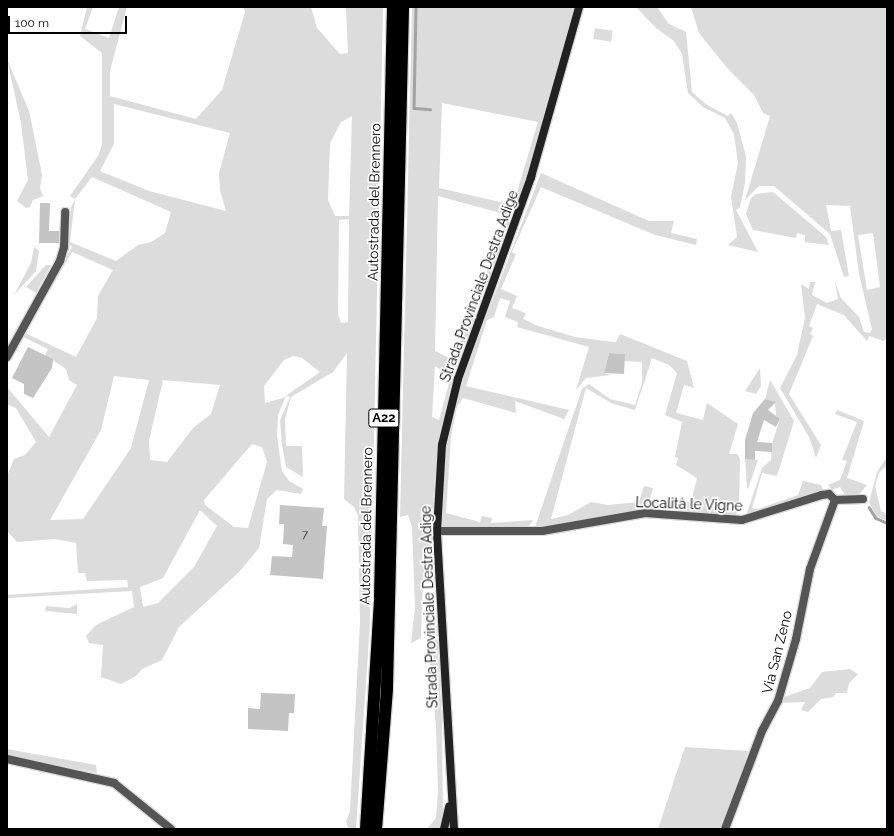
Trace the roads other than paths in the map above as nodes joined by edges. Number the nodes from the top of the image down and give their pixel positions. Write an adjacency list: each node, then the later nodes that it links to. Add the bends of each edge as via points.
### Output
1 (393, 7): 12 (highway, Autostrada del Brennero / A22, via 380,597)
2 (403, 7): 13 (highway, Autostrada del Brennero / A22, via 387,681)
3 (580, 7): 8 (main road, Strada Provinciale Destra Adige, via 531,177 458,379 442,445)
4 (65, 212): 5 (street, via 64,247 60,261)
5 (7, 357)
6 (863, 499): 7 (street, Località le Vigne)
7 (835, 500): 8 (street, Località le Vigne, via 829,494 822,495 742,520 645,513 542,531); 16 (street, Via San Zeno, via 810,569 796,639 778,700 762,731)
8 (437, 531): 10 (main road, Strada Provinciale Destra Adige)
9 (7, 759): 11 (street, via 114,783)
10 (450, 795): 14 (main road, Strada Provinciale Destra Adige); 15 (main road, Strada Provinciale Destra Adige)
11 (171, 829)
12 (366, 829)
13 (376, 829)
14 (444, 829)
15 (454, 829)
16 (725, 829)

